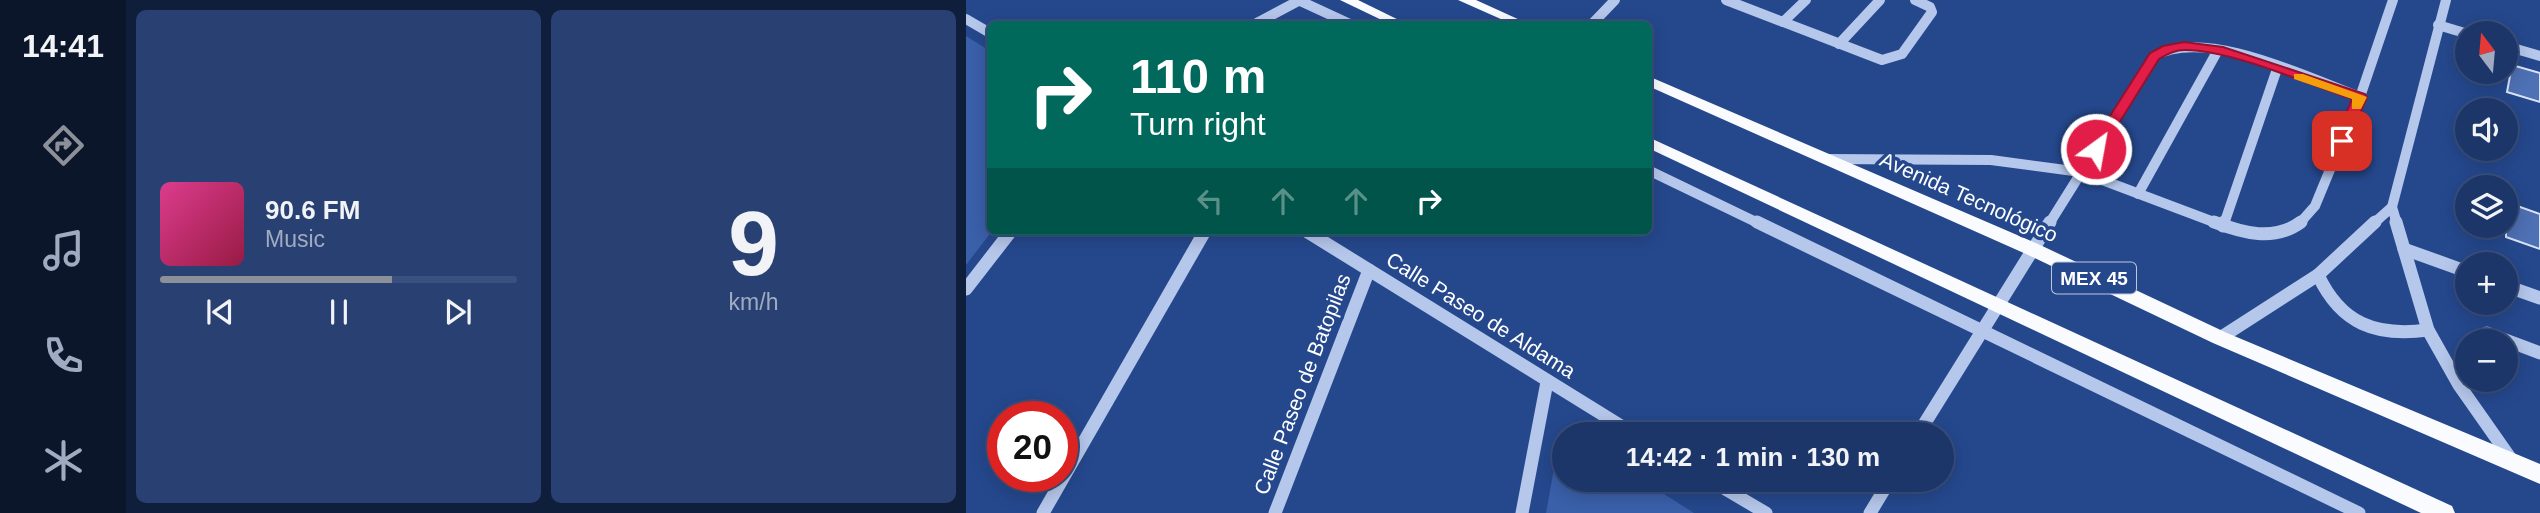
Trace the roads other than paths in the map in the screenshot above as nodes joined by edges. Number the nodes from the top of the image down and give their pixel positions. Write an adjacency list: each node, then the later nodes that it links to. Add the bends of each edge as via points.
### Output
1 (1299, 0): 12 (street); 13 (street)
2 (1347, 0): 14 (main road)
3 (1465, 0): 15 (main road)
4 (1615, 0): 16 (street)
5 (1806, 0): 17 (street)
6 (1880, 0): 21 (street)
7 (1915, 0): 21 (street, via 1930,6 1932,12 1897,58 1882,60)
8 (2393, 0): 27 (street)
9 (2445, 0): 18 (street)
10 (1730, 1): 17 (street)
11 (966, 19): 20 (street)
12 (1260, 21)
13 (1344, 21)
14 (1393, 21)
15 (1514, 21)
16 (1595, 21)
17 (1783, 22): 21 (street)
18 (2438, 25): 19 (street); 33 (street)
19 (2455, 30)
20 (987, 31)
21 (1839, 44)
22 (2218, 50): 25 (street); 31 (street, via 2184,46 2154,56); 32 (lane)
23 (2518, 50): 24 (street)
24 (2540, 56)
25 (2277, 69): 27 (street); 34 (street)
26 (1652, 82): 29 (main road, Avenida Tecnológico / MEX 45)
27 (2360, 97): 34 (street, via 2305,222 2287,232 2264,236)
28 (1652, 144): 46 (main road)
29 (1828, 159): 31 (street, via 1991,160); 38 (main road, Avenida Tecnológico / MEX 45)
30 (1652, 172): 48 (street)
31 (2081, 172): 32 (street); 38 (street)
32 (2138, 194): 34 (street)
33 (2392, 207): 39 (street); 42 (street)
34 (2223, 226)
35 (1008, 235): 43 (street)
36 (1203, 235): 59 (street)
37 (1312, 235): 41 (street, Calle Paseo de Aldama)
38 (2032, 249): 46 (street); 49 (main road, Avenida Tecnológico / MEX 45)
39 (2404, 249): 40 (street); 47 (street)
40 (2455, 267)
41 (1369, 270): 52 (street, Calle Paseo de Aldama); 60 (street, Calle Paseo de Batopilas)
42 (2318, 275): 47 (street, via 2335,307 2362,325 2393,334); 49 (street)
43 (966, 289)
44 (2518, 290): 45 (street)
45 (2540, 298)
46 (1996, 306): 48 (street); 65 (main road)
47 (2428, 330): 55 (street, via 2459,385)
48 (1980, 332): 54 (street); 64 (street)
49 (2220, 338): 55 (main road, Avenida Tecnológico / MEX 45)
50 (2518, 345): 51 (street)
51 (2540, 353)
52 (1547, 382): 53 (street, Calle Paseo de Aldama); 61 (street)
53 (1614, 422)
54 (1925, 422)
55 (2513, 462): 56 (main road, Avenida Tecnológico / MEX 45)
56 (2540, 474)
57 (1730, 492): 62 (street)
58 (1883, 492): 63 (street)
59 (1043, 513)
60 (1275, 513)
61 (1522, 513)
62 (1766, 513)
63 (1870, 513)
64 (2359, 513)
65 (2444, 513)

